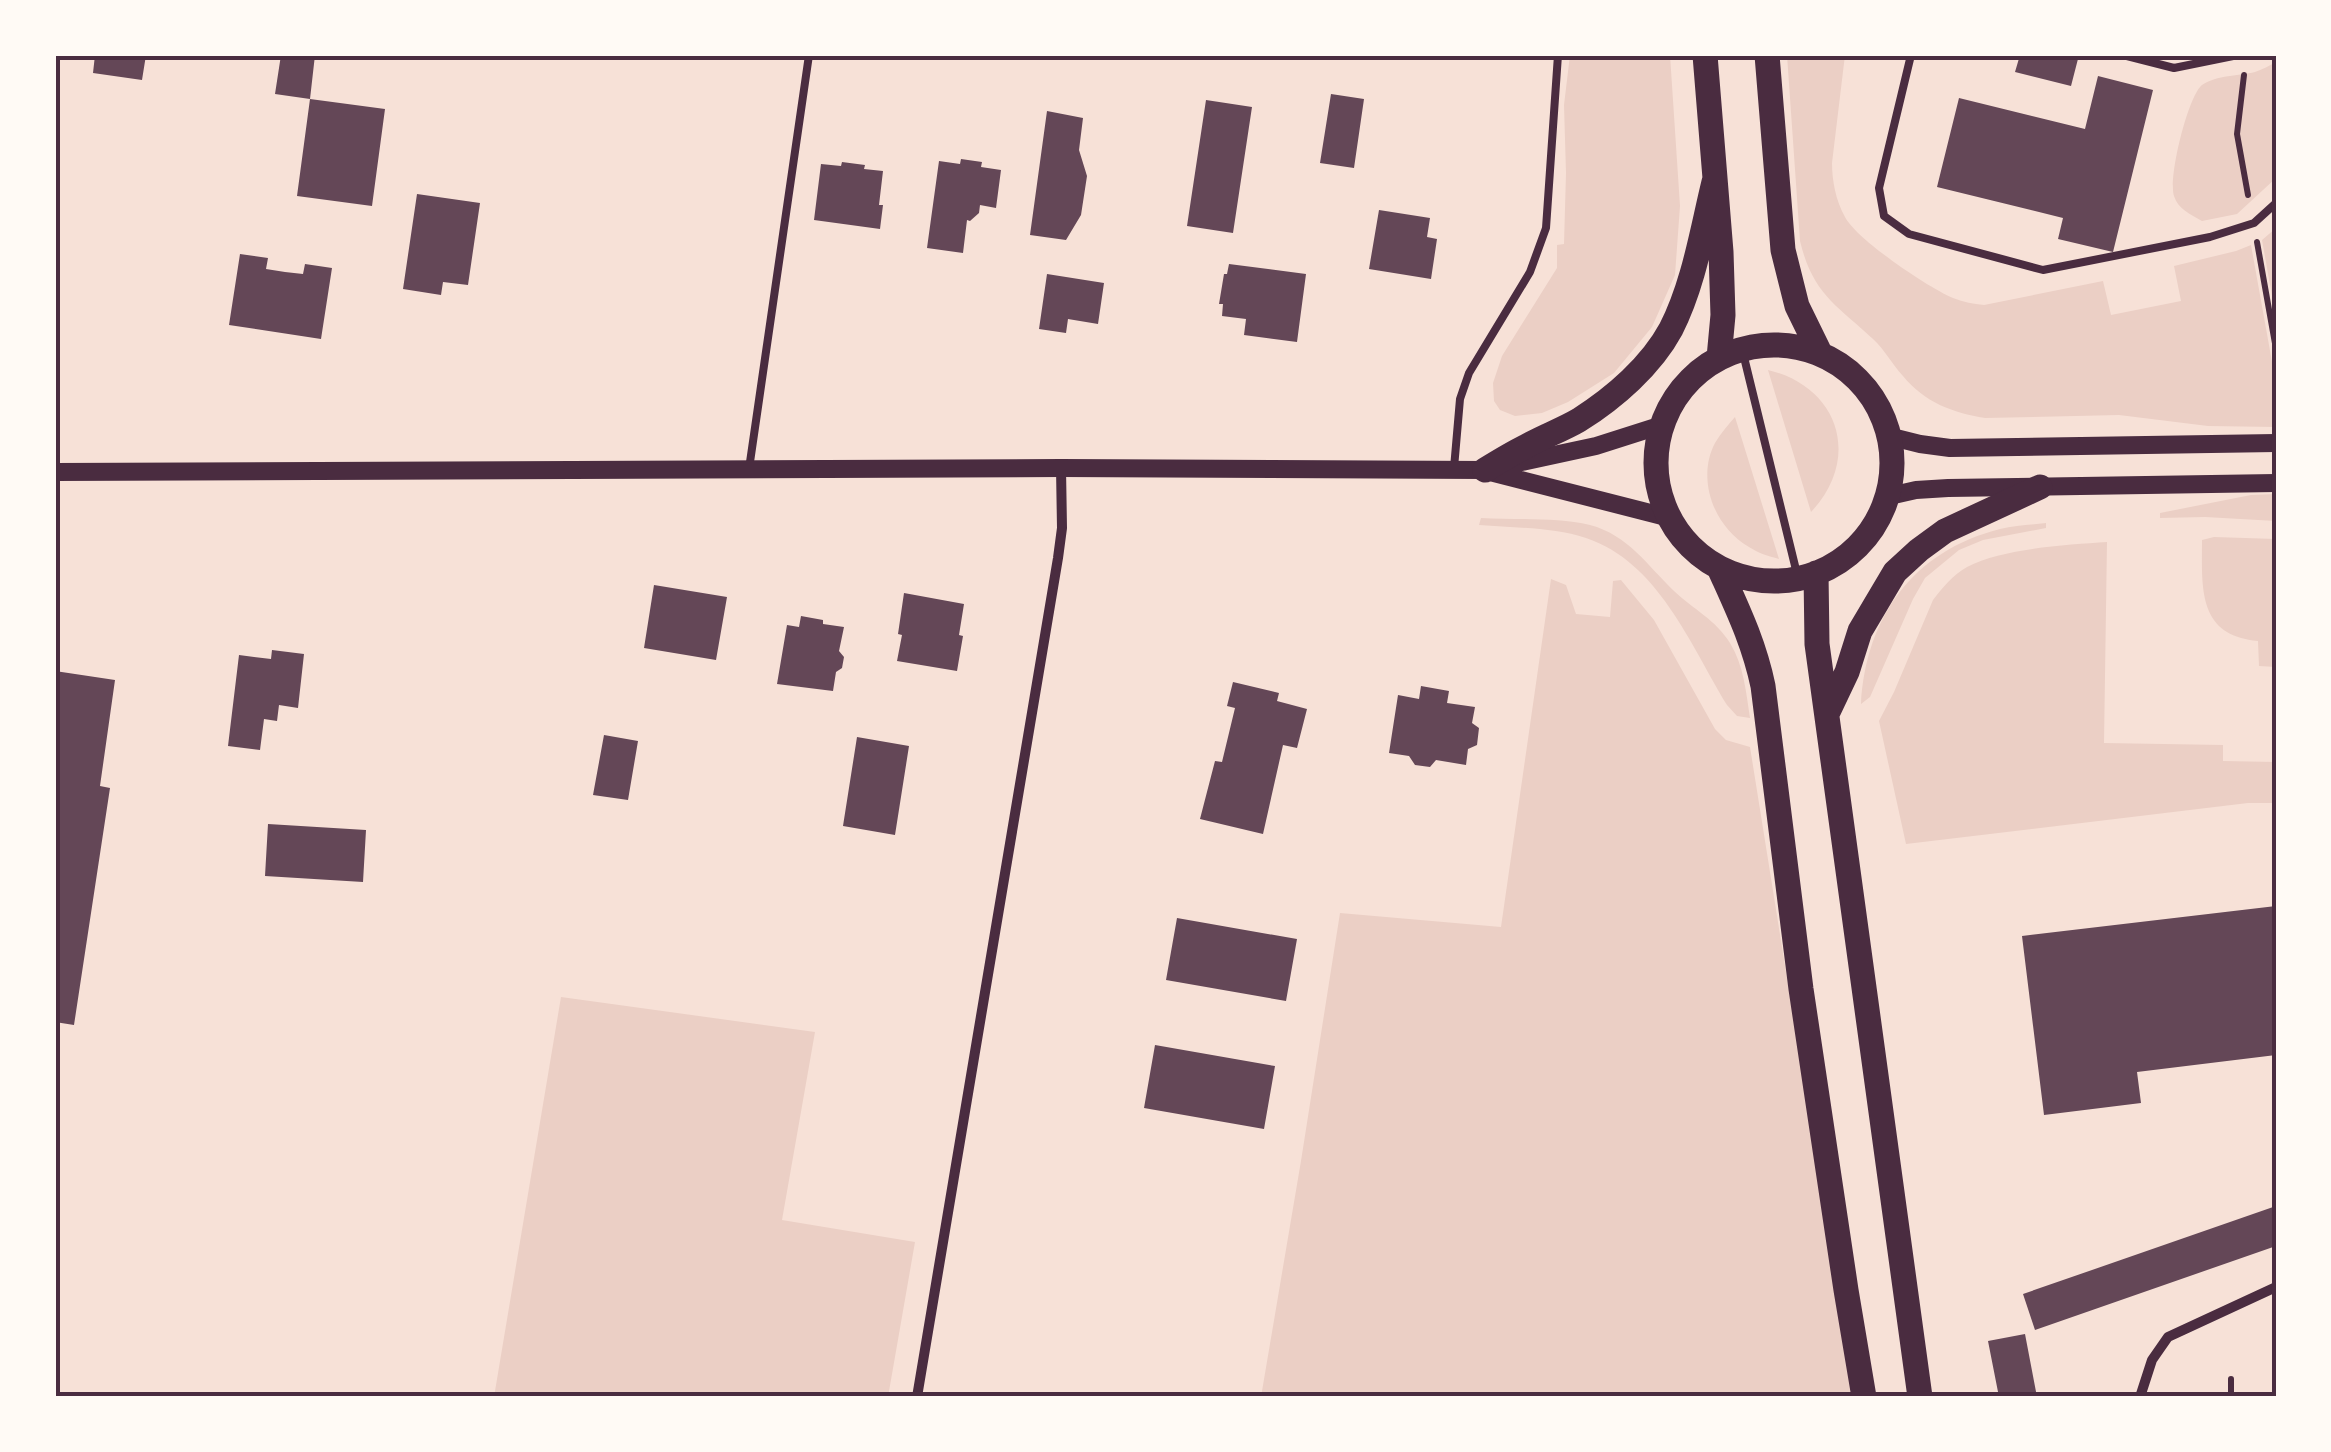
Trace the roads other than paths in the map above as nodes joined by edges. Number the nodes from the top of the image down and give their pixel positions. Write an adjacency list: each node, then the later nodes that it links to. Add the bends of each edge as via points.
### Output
1 (809, 55): 16 (lane)
2 (1558, 55): 17 (lane, via 1546,228 1530,272 1469,373)
3 (1705, 55): 8 (main road)
4 (1766, 55): 10 (main road, via 1783,250 1797,306)
5 (1912, 55): 9 (lane, via 1879,188 1884,216 1909,234 2043,270 2210,237 2254,223)
6 (2123, 55): 7 (lane, via 2174,68)
7 (2238, 55)
8 (1714, 182): 11 (main road); 18 (main road, via 1689,282 1654,354 1608,401)
9 (2276, 203)
10 (1819, 351): 11 (main road, via 1778,344); 13 (main road, via 1861,378)
11 (1730, 353): 12 (main road, via 1688,384); 25 (lane)
12 (1665, 424): 18 (street); 23 (main road, via 1657,468)
13 (1888, 436): 14 (street, via 1950,448); 22 (main road)
14 (2276, 444)
15 (1060, 468): 16 (street); 17 (street); 28 (street, via 1058,558)
16 (749, 469): 19 (street)
17 (1454, 470): 18 (street)
18 (1485, 470): 23 (street)
19 (55, 472)
20 (2276, 484): 21 (street)
21 (2040, 487): 22 (street); 26 (main road, via 1944,532 1895,572 1860,631)
22 (1885, 497): 25 (main road, via 1857,544)
23 (1670, 518): 24 (main road, via 1691,550)
24 (1720, 570): 25 (main road, via 1768,582); 29 (main road, via 1749,631 1764,686 1801,989)
25 (1807, 576): 26 (main road)
26 (1828, 712): 30 (main road)
27 (2276, 1287): 31 (street, via 2168,1337)
28 (917, 1397)
29 (1864, 1397)
30 (1920, 1397)
31 (2140, 1397)

